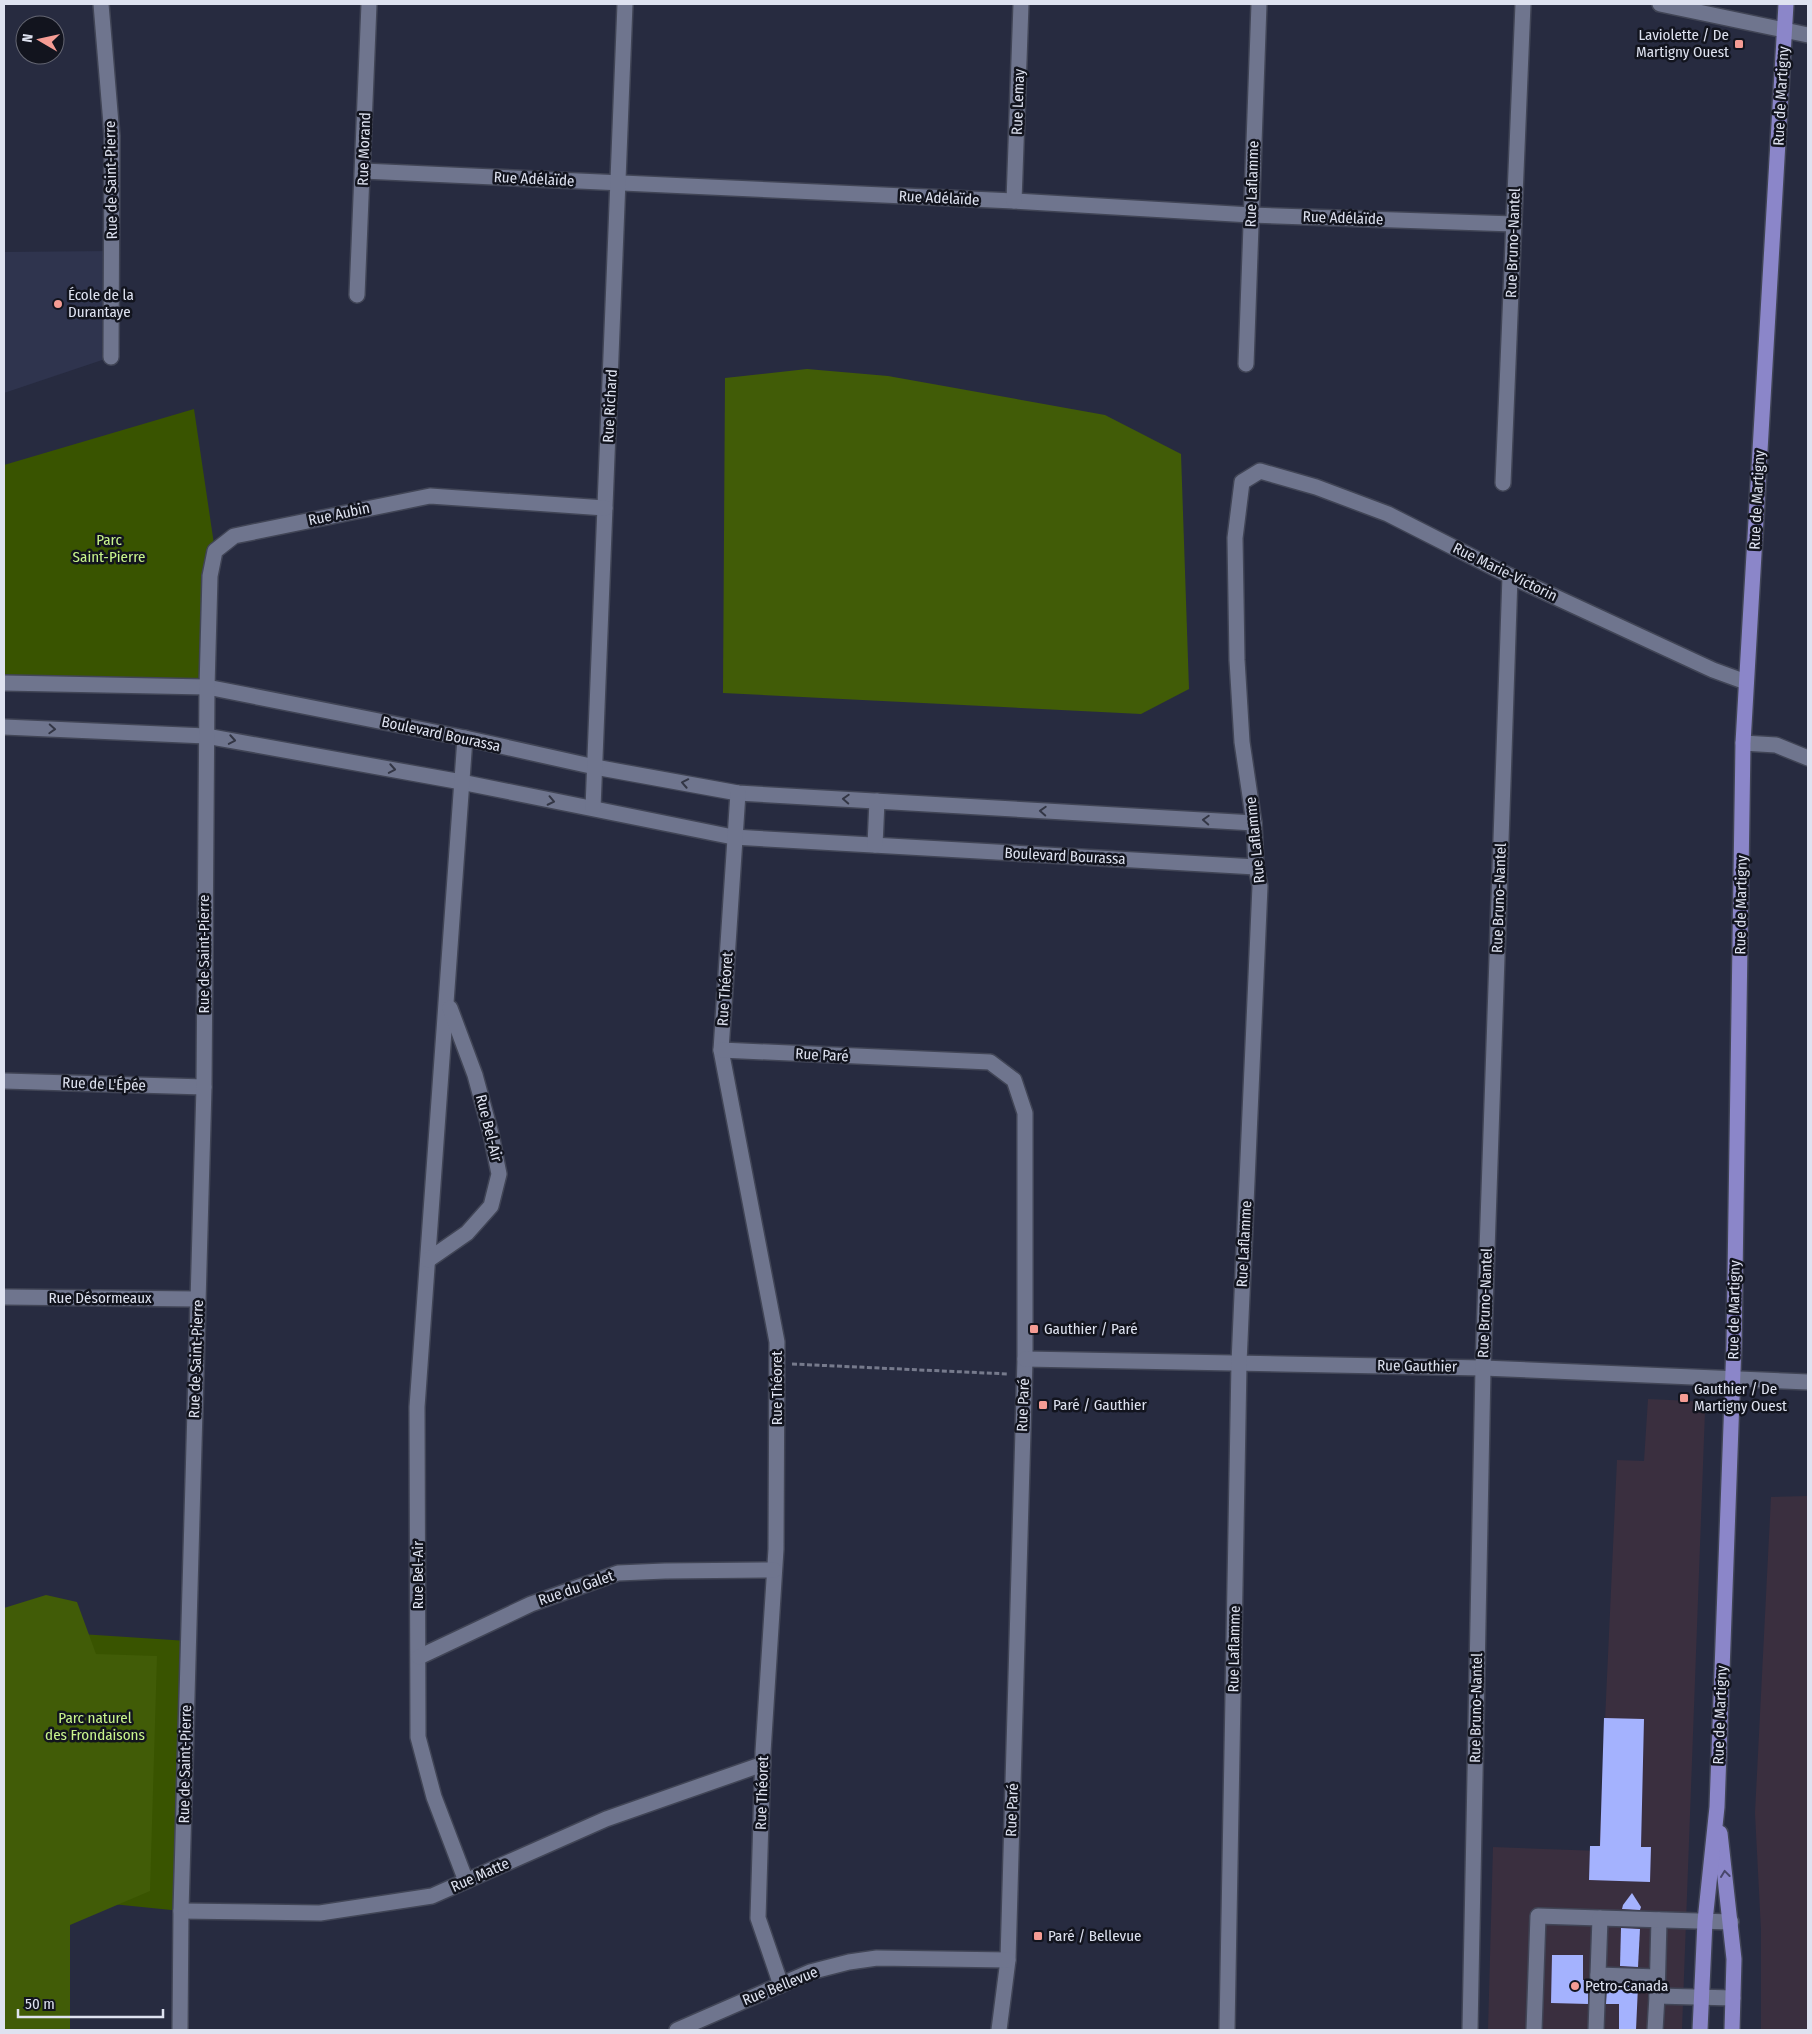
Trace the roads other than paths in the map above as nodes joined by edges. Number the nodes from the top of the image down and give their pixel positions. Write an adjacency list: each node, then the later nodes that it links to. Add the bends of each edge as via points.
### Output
1 (102, 4): 17 (street, Rue de Saint-Pierre, via 112,136)
2 (369, 4): 11 (street, Rue Morand)
3 (625, 4): 12 (street, Rue Richard)
4 (1021, 4): 13 (street, Rue Lemay)
5 (1258, 4): 14 (street, Rue Laflamme)
6 (1523, 4): 15 (street, Rue Bruno-Nantel)
7 (1660, 4): 9 (street)
8 (1786, 4): 9 (main road, Rue de Martigny)
9 (1784, 30): 10 (street); 23 (main road, Rue de Martigny)
10 (1808, 34)
11 (363, 171): 12 (street, Rue Adélaïde); 16 (street, Rue Morand)
12 (618, 183): 13 (street, Rue Adélaïde); 21 (street, Rue Richard)
13 (1014, 201): 14 (street, Rue Adélaïde)
14 (1251, 215): 15 (street, Rue Adélaïde); 18 (street, Rue Laflamme)
15 (1514, 224): 20 (street, Rue Bruno-Nantel)
16 (357, 295)
17 (111, 357)
18 (1246, 364)
19 (1260, 471): 22 (street, Rue Marie-Victorin, via 1316,487 1388,514); 36 (street, Rue Laflamme, via 1242,482 1235,538 1241,724)
20 (1503, 483)
21 (605, 508): 25 (street, Rue Aubin, via 430,496 234,536 215,551 210,576); 31 (street, Rue Richard)
22 (1510, 576): 23 (street, Rue Marie-Victorin, via 1713,670); 49 (street, Rue Bruno-Nantel)
23 (1746, 682): 29 (main road, Rue de Martigny)
24 (4, 683): 25 (street, Boulevard Bourassa)
25 (207, 687): 27 (street, Rue de Saint-Pierre); 28 (street, Boulevard Bourassa)
26 (4, 726): 27 (street, Boulevard Bourassa, one-way to 27)
27 (206, 736): 32 (street, Boulevard Bourassa, one-way to 32); 43 (street, Rue de Saint-Pierre)
28 (465, 738): 31 (street, Boulevard Bourassa); 32 (street, Rue Bel-Air)
29 (1743, 743): 30 (street, via 1776,745); 50 (main road, Rue de Martigny)
30 (1808, 758)
31 (595, 767): 33 (street, Boulevard Bourassa, one-way to 31); 35 (street, Rue Richard)
32 (462, 782): 35 (street, Boulevard Bourassa, one-way to 35); 40 (street, Rue Bel-Air)
33 (738, 793): 34 (street, Boulevard Bourassa, one-way to 33); 37 (street, Rue Théoret)
34 (877, 801): 36 (street, Boulevard Bourassa, one-way to 34); 38 (street)
35 (593, 808): 37 (street, Boulevard Bourassa)
36 (1254, 823): 39 (street, Rue Laflamme)
37 (735, 837): 38 (street, Boulevard Bourassa); 41 (street, Rue Théoret)
38 (875, 845): 39 (street, Boulevard Bourassa)
39 (1256, 867): 48 (street, Rue Laflamme, via 1260,886 1258,945)
40 (448, 1002): 44 (street, Rue Bel-Air); 44 (street, Rue Bel-Air, via 475,1076 499,1174 491,1206 467,1233)
41 (721, 1050): 47 (street, Rue Paré, via 990,1062 1014,1080 1025,1113); 52 (street, Rue Théoret, via 777,1342)
42 (4, 1080): 43 (street, Rue de L'Épée)
43 (204, 1087): 46 (street, Rue de Saint-Pierre)
44 (428, 1260): 53 (street, Rue Bel-Air, via 417,1407)
45 (4, 1297): 46 (street, Rue Désormeaux)
46 (197, 1299): 57 (street, Rue de Saint-Pierre)
47 (1025, 1359): 48 (street, Rue Gauthier); 62 (street, Rue Paré)
48 (1239, 1363): 49 (street, Rue Gauthier); 72 (street, Rue Laflamme)
49 (1483, 1368): 50 (street, Rue Gauthier); 73 (street, Rue Bruno-Nantel)
50 (1733, 1380): 51 (street, Rue Gauthier); 55 (main road, Rue de Martigny)
51 (1808, 1382)
52 (774, 1570): 53 (street, Rue du Galet, via 618,1573 531,1604); 54 (street, Rue Théoret)
53 (419, 1657): 56 (street, Rue Bel-Air, via 418,1737 434,1797)
54 (763, 1764): 56 (street, Rue Matte, via 606,1819); 65 (street, Rue Théoret, via 758,1918)
55 (1717, 1807): 60 (main road, Rue de Martigny); 61 (main road, Rue de Martigny, one-way to 55)
56 (466, 1881): 57 (street, Rue Matte, via 432,1896 320,1913)
57 (181, 1911): 69 (street, Rue de Saint-Pierre)
58 (1600, 1918): 59 (street); 63 (street); 74 (street, via 1538,1916)
59 (1660, 1920): 60 (street); 64 (street)
60 (1705, 1922): 61 (street); 67 (main road, Rue de Martigny)
61 (1731, 1922): 68 (main road, Rue de Martigny)
62 (1008, 1960): 65 (street, Rue Bellevue, via 877,1958 810,1972); 71 (street, Rue Paré)
63 (1598, 1975): 64 (street); 75 (street)
64 (1657, 1977): 66 (street)
65 (780, 1985): 70 (street, Rue Bellevue)
66 (1656, 1996): 67 (street); 76 (street)
67 (1701, 1998): 68 (street); 77 (main road, Rue de Martigny)
68 (1733, 1998): 78 (main road, Rue de Martigny)
69 (180, 2030)
70 (678, 2030)
71 (999, 2030)
72 (1228, 2030)
73 (1470, 2030)
74 (1534, 2030)
75 (1596, 2030)
76 (1655, 2030)
77 (1700, 2030)
78 (1732, 2030)

